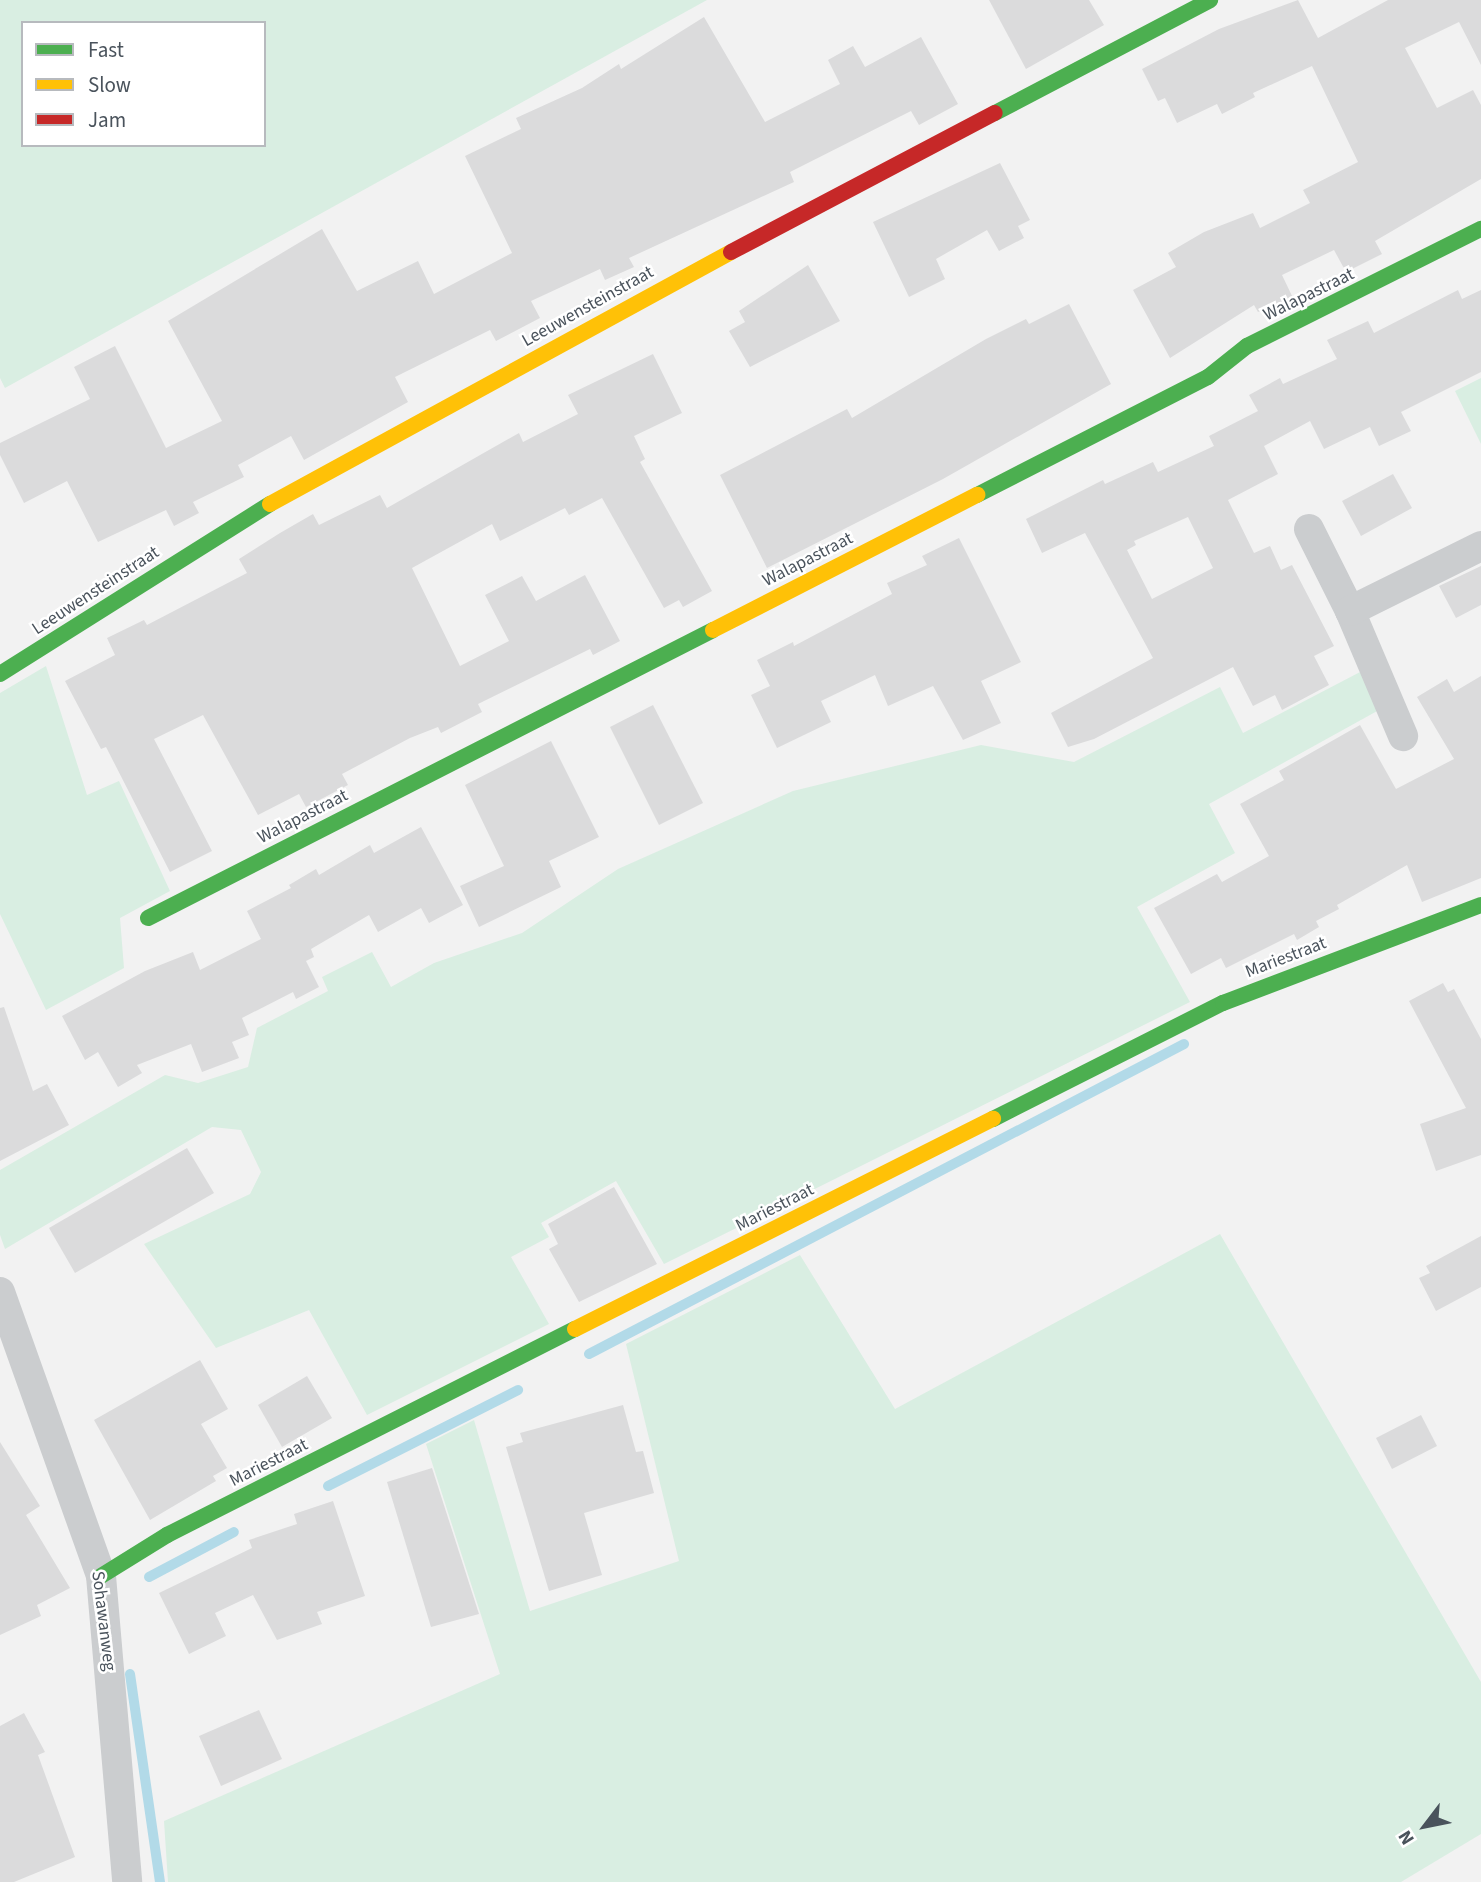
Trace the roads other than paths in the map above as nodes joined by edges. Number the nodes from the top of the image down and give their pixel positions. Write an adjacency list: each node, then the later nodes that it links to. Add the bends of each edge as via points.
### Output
1 (1210, 0): 6 (street, Leeuwensteinstraat, via 660,289 363,452 214,536)
2 (1481, 229): 9 (street, Walapastraat, via 1247,346 1208,377)
3 (1309, 529): 5 (street)
4 (1481, 546): 5 (street)
5 (1350, 611): 7 (street)
6 (0, 674)
7 (1404, 736)
8 (1481, 905): 11 (street, Mariestraat, via 1223,1003 167,1535)
9 (148, 918)
10 (0, 1292): 11 (street, Sohawanweg)
11 (101, 1576): 12 (street, Sohawanweg)
12 (127, 1882)

